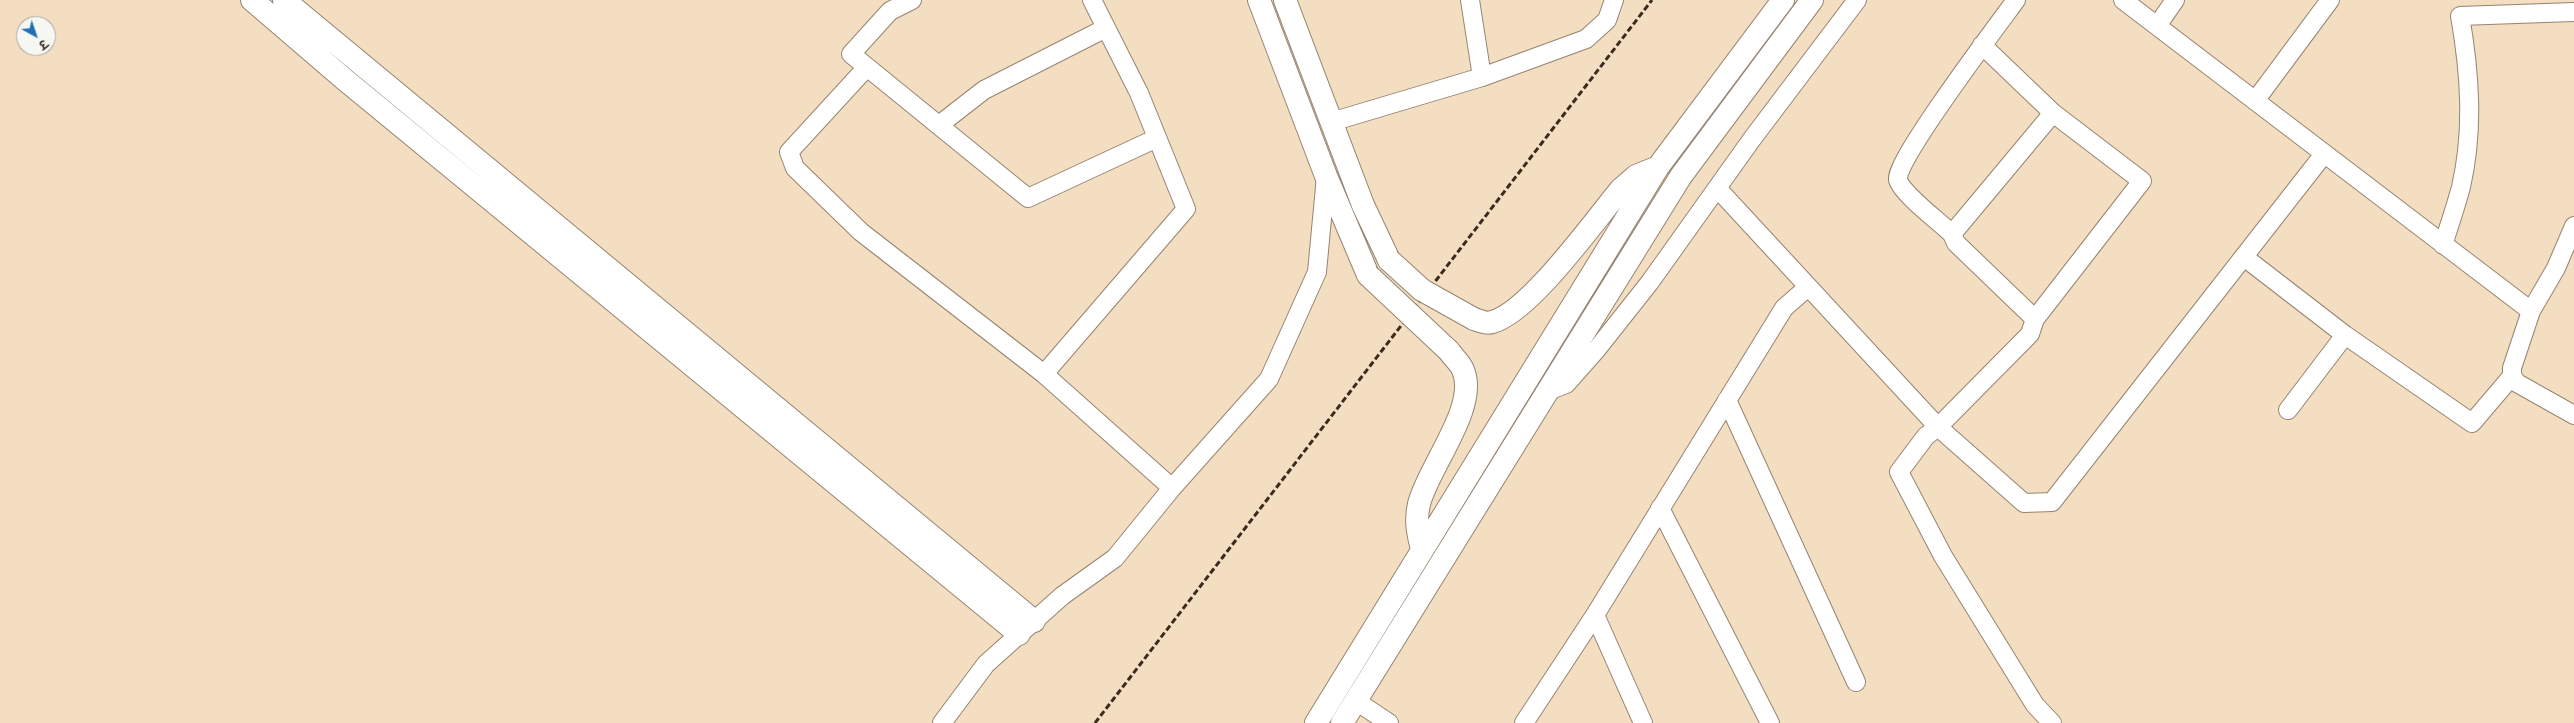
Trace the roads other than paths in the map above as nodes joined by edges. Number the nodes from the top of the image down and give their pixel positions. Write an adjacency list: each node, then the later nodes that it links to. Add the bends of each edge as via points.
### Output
1 (252, 0): 50 (street, via 344,79)
2 (284, 0): 50 (street)
3 (912, 0): 20 (street, via 890,11 851,54)
4 (1092, 0): 18 (street)
5 (1259, 0): 29 (street)
6 (1285, 0): 24 (street)
7 (1470, 0): 21 (street)
8 (1614, 0): 21 (street, via 1607,20 1586,39)
9 (1783, 0): 28 (street)
10 (1812, 0): 41 (street, via 1681,176)
11 (1858, 0): 30 (street)
12 (2016, 0): 19 (street)
13 (2123, 0): 17 (street)
14 (2175, 0): 17 (street)
15 (2330, 0): 22 (street)
16 (2574, 12): 33 (street, via 2460,16 2469,67 2469,129 2461,186)
17 (2157, 26): 22 (street)
18 (1106, 28): 25 (street, via 984,90); 26 (street, via 1139,93)
19 (1982, 46): 23 (street); 32 (street, via 1908,154 1898,176 1899,182 1908,194)
20 (867, 67): 25 (street); 39 (street, via 789,152 795,168 861,232)
21 (1482, 77): 24 (street)
22 (2255, 101): 27 (street)
23 (2053, 113): 32 (street); 37 (street, via 2142,181)
24 (1331, 122): 28 (street, bridge, via 1363,205 1389,260 1422,290 1474,320 1491,323 1506,316 1526,301 1621,189 1636,176)
25 (939, 125): 26 (street, via 1028,198)
26 (1157, 138): 39 (street, via 1186,209)
27 (2324, 154): 33 (street); 34 (street)
28 (1658, 167): 48 (street)
29 (1326, 176): 46 (street, via 1317,272 1268,379); 48 (street, bridge, via 1368,275 1449,351 1463,370 1467,387 1464,404 1426,482 1418,505 1416,527)
30 (1717, 188): 35 (street); 41 (street, via 1650,282 1597,349 1566,384)
31 (2574, 226): 36 (street, via 2556,268)
32 (1952, 234): 37 (street, via 1956,243)
33 (2443, 245): 36 (street)
34 (2244, 257): 38 (street); 45 (street, via 2052,502 2024,503)
35 (1808, 287): 42 (street, via 1784,308); 45 (street)
36 (2531, 311): 40 (street, via 2512,368)
37 (2035, 319): 45 (street, via 2030,334)
38 (2345, 335): 40 (street, via 2472,423); 43 (street)
39 (1044, 374): 46 (street)
40 (2512, 376): 44 (street, via 2517,384)
41 (1545, 392): 52 (street)
42 (1727, 400): 47 (street); 51 (street)
43 (2288, 410)
44 (2574, 415)
45 (1938, 427): 60 (street, via 1926,436 1899,472 1959,582 2035,705)
46 (1172, 488): 50 (street, via 1115,558 1062,596)
47 (1660, 508): 49 (street); 59 (street)
48 (1422, 549): 54 (street)
49 (1595, 615): 57 (street); 58 (street)
50 (1026, 628): 53 (street, via 986,664)
51 (1856, 682)
52 (1356, 701): 55 (street); 56 (street)
53 (942, 723)
54 (1316, 723)
55 (1342, 723)
56 (1389, 723)
57 (1524, 723)
58 (1643, 723)
59 (1770, 723)
60 (2052, 723)

